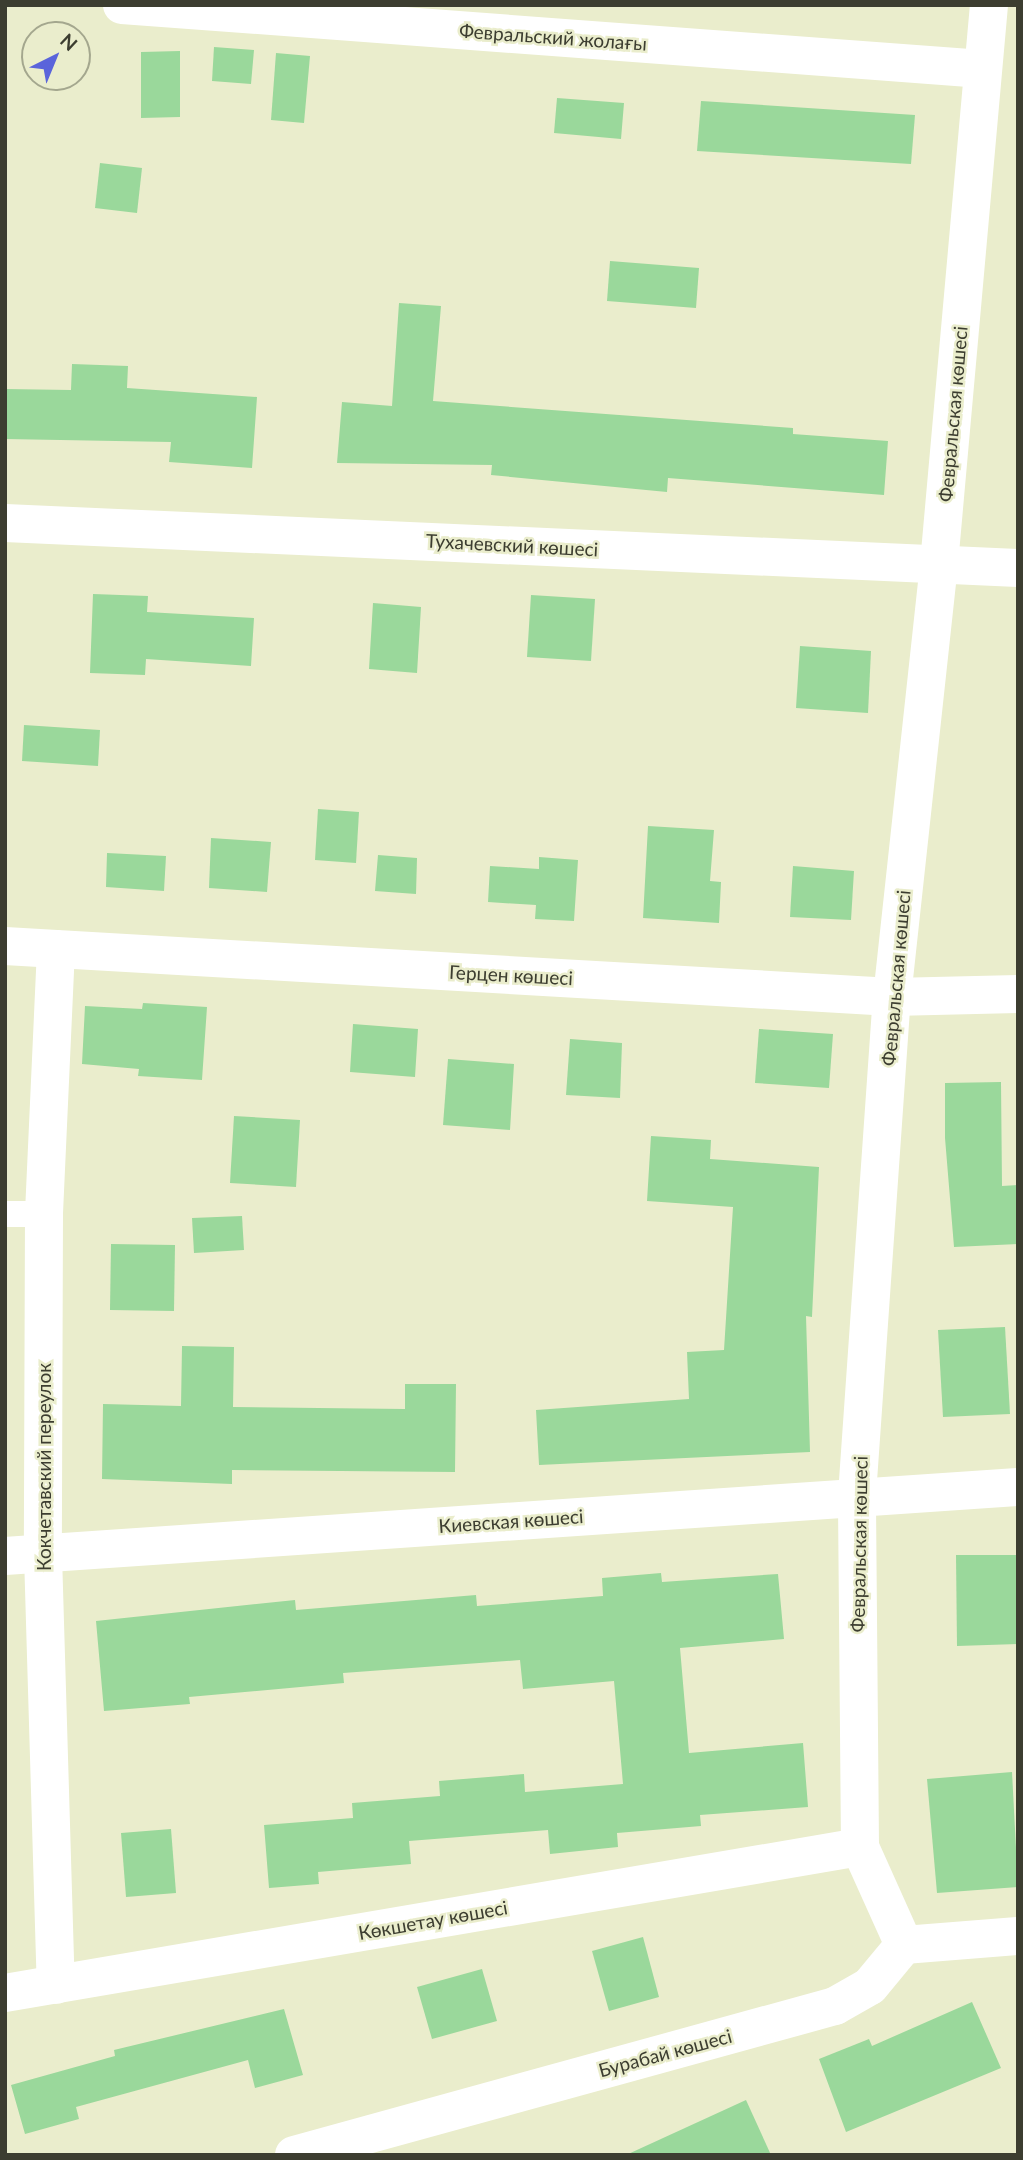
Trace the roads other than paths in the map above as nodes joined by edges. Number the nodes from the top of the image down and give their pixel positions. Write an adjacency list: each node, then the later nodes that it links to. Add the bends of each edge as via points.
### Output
1 (122, 5): 3 (street, Февральский жолағы)
2 (989, 5): 3 (street, Февральская көшесі)
3 (983, 69): 5 (street, Февральская көшесі)
4 (5, 523): 5 (street, Тухачевский көшесі)
5 (939, 564): 6 (street, Тухачевский көшесі); 10 (street, Февральская көшесі)
6 (1018, 568)
7 (5, 946): 8 (street, Герцен көшесі)
8 (55, 949): 10 (street, Герцен көшесі); 12 (street, Кокчетавский переулок)
9 (1018, 994): 10 (street, Герцен көшесі)
10 (892, 997): 14 (street, Февральская көшесі)
11 (5, 1214): 12 (lane)
12 (44, 1214): 15 (street, Кокчетавский переулок)
13 (1018, 1488): 14 (street, Киевская көшесі)
14 (857, 1495): 15 (street, Киевская көшесі); 17 (street, Февральская көшесі)
15 (43, 1555): 16 (street, Киевская көшесі); 20 (street, Кокчетавский переулок)
16 (5, 1556)
17 (860, 1847): 19 (street, Февральская көшесі); 20 (street, Көкшетау көшесі)
18 (1018, 1936): 19 (street)
19 (904, 1945): 22 (street, Бурабай көшесі, via 870,1986 835,2006)
20 (56, 1985): 21 (street, Көкшетау көшесі)
21 (5, 1993)
22 (294, 2155)

